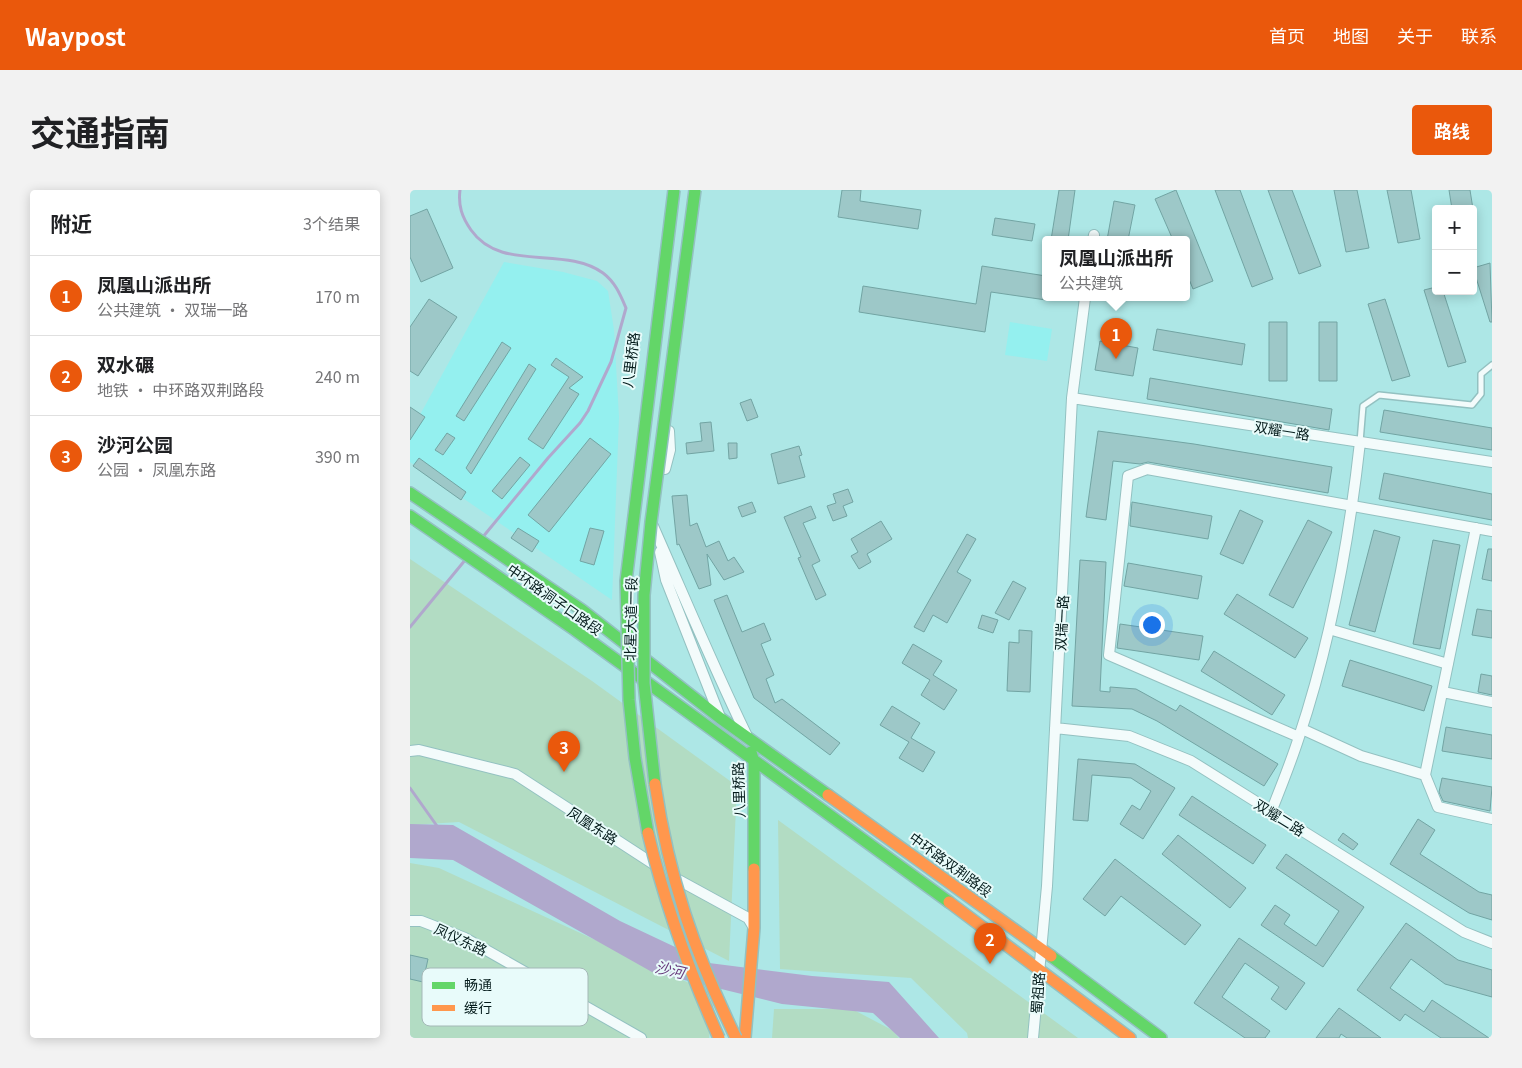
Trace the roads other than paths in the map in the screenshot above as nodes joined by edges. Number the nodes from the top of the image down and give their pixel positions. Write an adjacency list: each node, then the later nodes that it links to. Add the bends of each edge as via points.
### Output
1 (668, 190): 15 (street, 八里桥路, via 636,432 643,505)
2 (674, 190): 37 (main road, 北星大道一段, bridge, via 626,581 630,725 648,840 680,948)
3 (681, 190): 15 (street, 八里桥路, via 647,482 647,502)
4 (695, 190): 15 (street, 八里桥路, via 668,365 670,450); 38 (main road, 北星大道一段, bridge, via 651,520 643,642 651,755 670,861 701,962)
5 (1085, 301): 7 (street, 双瑞一路)
6 (1492, 365): 8 (lane, via 1481,374 1481,394 1472,405 1378,395 1363,406)
7 (1072, 398): 8 (street, 双耀一路); 21 (street, 双瑞一路)
8 (1360, 442): 9 (street, 双耀一路); 11 (street)
9 (1492, 462)
10 (410, 493): 20 (main road, 中环路洞子口路段, via 582,610)
11 (1353, 506): 13 (street); 16 (street); 22 (street, via 1147,469 1128,476 1109,655)
12 (410, 516): 25 (main road, 中环路洞子口路段, via 575,630)
13 (1476, 528): 14 (street); 17 (street)
14 (1492, 531)
15 (655, 532): 20 (street, 八里桥路, via 666,580); 23 (street, 八里桥路)
16 (1329, 629): 17 (street); 22 (street)
17 (1448, 664): 18 (street)
18 (1442, 692): 19 (street); 26 (street)
19 (1492, 702)
20 (720, 718): 23 (main road, 中环路双荆路段)
21 (1055, 728): 27 (street, 双耀二路, via 1129,736 1191,761); 32 (street, 双瑞一路, via 1047,886)
22 (1300, 733): 26 (street); 27 (street)
23 (746, 734): 25 (main road, 八里桥路); 32 (main road, 中环路双荆路段)
24 (415, 750): 30 (street, 凤凰东路, via 515,774 678,880 748,918)
25 (754, 762): 30 (main road, 八里桥路); 34 (main road)
26 (1425, 775): 28 (street, via 1438,807)
27 (1271, 812): 31 (street, 双耀二路, via 1464,932)
28 (1492, 819)
29 (410, 921): 33 (street, 凤仪东路, via 421,921 465,938)
30 (754, 928): 39 (main road, 八里桥路)
31 (1492, 943)
32 (1040, 948): 34 (street, 蜀祖路); 42 (main road, 中环路双荆路段)
33 (518, 968)
34 (1039, 968): 40 (street, 蜀祖路); 41 (main road)
35 (588, 1008): 36 (street, 凤仪东路)
36 (641, 1038)
37 (719, 1038)
38 (736, 1038)
39 (745, 1038)
40 (1033, 1038)
41 (1130, 1038)
42 (1161, 1038)

